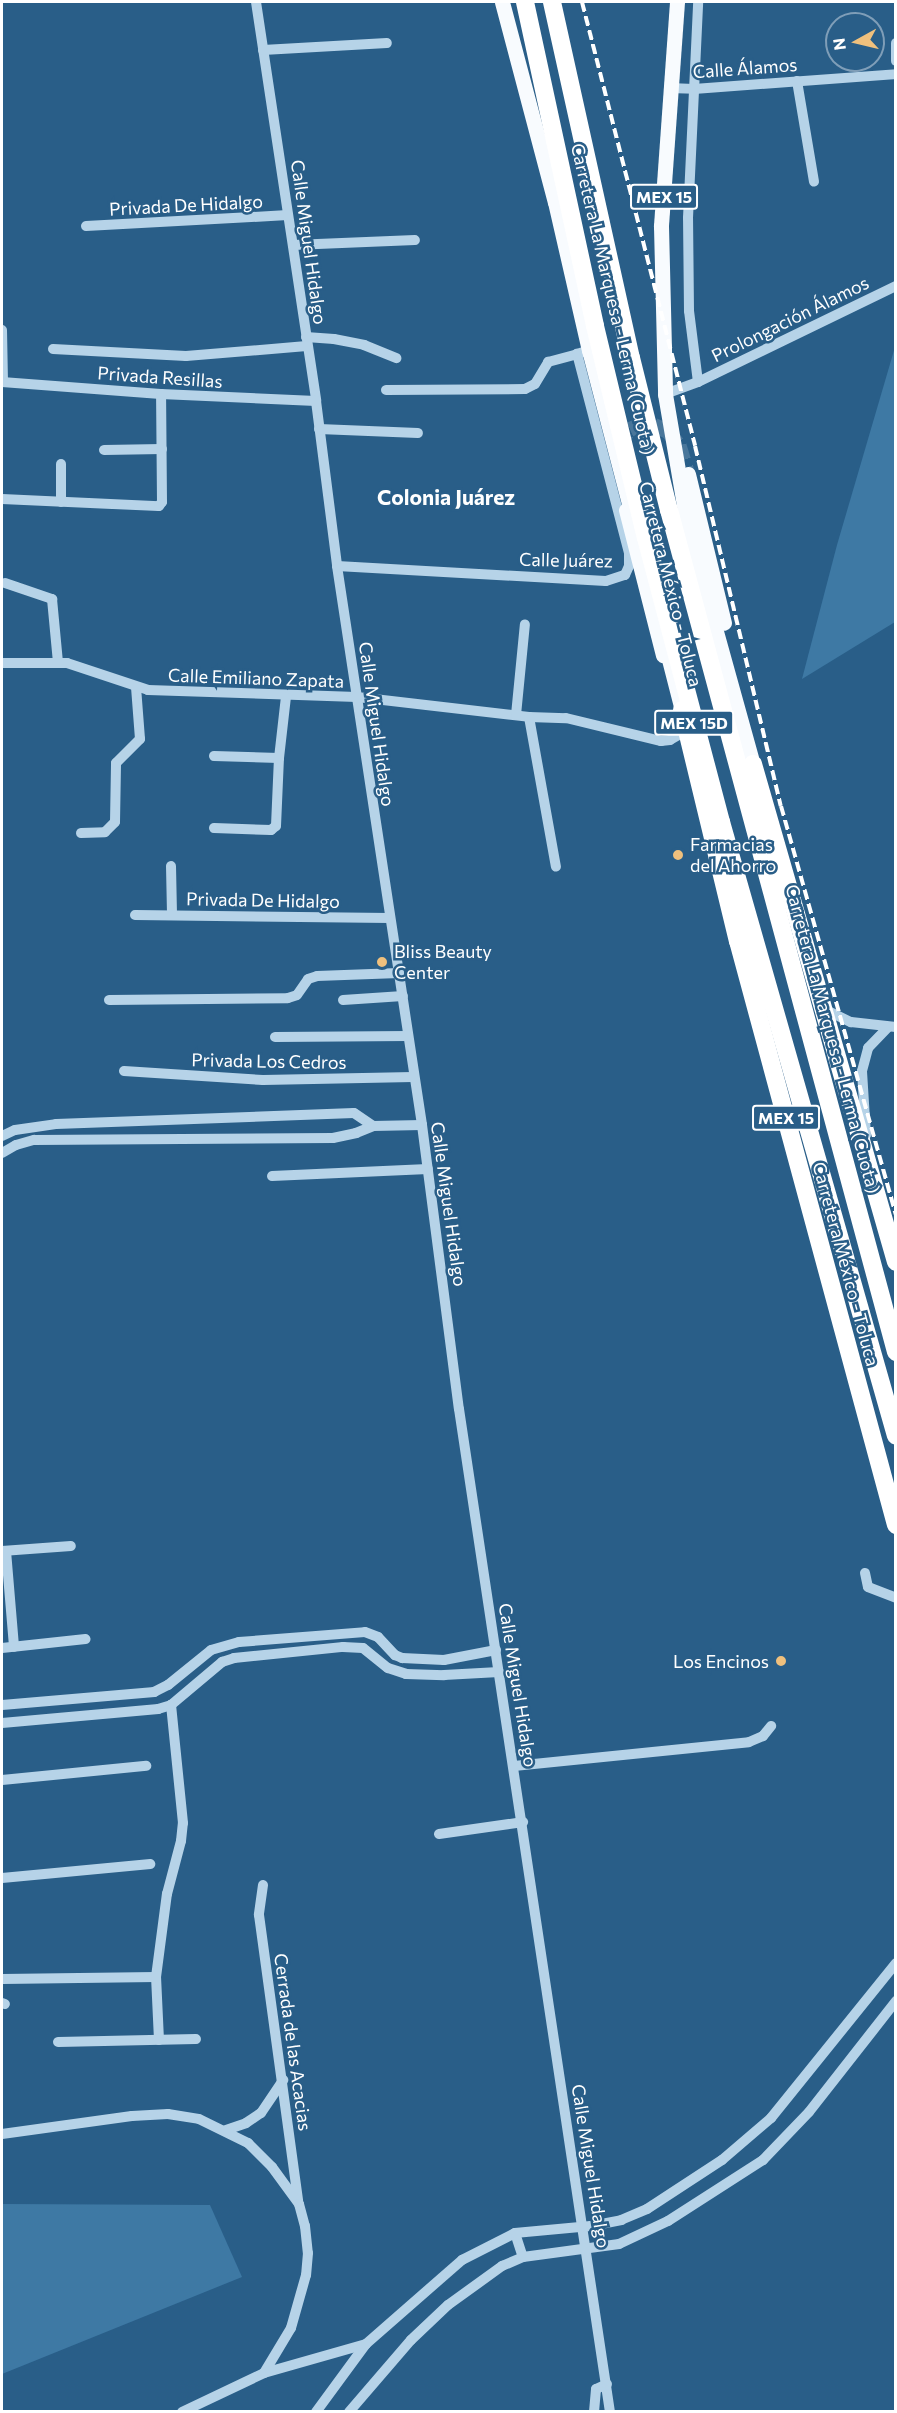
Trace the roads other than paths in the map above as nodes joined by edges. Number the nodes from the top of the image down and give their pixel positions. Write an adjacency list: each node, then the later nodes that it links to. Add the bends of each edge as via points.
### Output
1 (256, 2): 9 (street, Calle Miguel Hidalgo)
2 (502, 2): 24 (main road, Carretera México - Toluca / MEX 15, via 555,202)
3 (525, 2): 82 (highway, Carretera La Marquesa - Lerma (Cuota) / MEX 15D, bridge, via 595,326 646,538 724,833)
4 (552, 2): 81 (highway, Carretera La Marquesa - Lerma (Cuota) / MEX 15D, bridge, via 669,510)
5 (677, 2): 13 (main road, Carretera México - Toluca / MEX 15)
6 (698, 2): 14 (street, Prolongación Álamos)
7 (387, 43): 9 (street)
8 (896, 43): 10 (street)
9 (263, 50): 16 (street, Calle Miguel Hidalgo)
10 (896, 61)
11 (896, 74): 12 (street, Calle Álamos)
12 (797, 81): 14 (street, Calle Álamos); 15 (street)
13 (669, 88): 14 (street, Calle Álamos); 30 (main road, Carretera México - Toluca / MEX 15, via 662,226)
14 (694, 89): 27 (street, Prolongación Álamos, via 688,311)
15 (814, 182)
16 (288, 215): 17 (street, Privada De Hidalgo); 19 (street, Calle Miguel Hidalgo)
17 (86, 226)
18 (416, 240): 19 (street)
19 (293, 245): 22 (street, Calle Miguel Hidalgo)
20 (896, 286): 27 (street, Prolongación Álamos)
21 (2, 330): 26 (street)
22 (307, 341): 23 (street, via 196,356); 25 (street, via 334,339); 31 (street, Calle Miguel Hidalgo)
23 (53, 349)
24 (583, 352): 28 (street, via 548,362 535,384 525,389); 41 (street, Calle Juárez, via 629,553 625,575 606,581); 49 (main road, Carretera México - Toluca / MEX 15)
25 (397, 358)
26 (2, 382): 29 (street, Privada Resillas)
27 (698, 382): 30 (street, Prolongación Álamos)
28 (386, 390)
29 (161, 394): 31 (street, Privada Resillas); 34 (street)
30 (665, 394): 55 (main road, Carretera México - Toluca / MEX 15, via 689,534)
31 (316, 401): 32 (street, Calle Miguel Hidalgo)
32 (319, 429): 33 (street); 41 (street, Calle Miguel Hidalgo)
33 (418, 433)
34 (162, 449): 35 (street); 40 (street, via 159,506)
35 (104, 450)
36 (61, 464): 40 (street)
37 (688, 474): 55 (main road, via 737,672)
38 (620, 487): 49 (main road, via 669,679)
39 (2, 499): 40 (street)
40 (61, 502)
41 (337, 566): 48 (street, Calle Miguel Hidalgo)
42 (5, 583): 44 (street, via 52,599)
43 (525, 624): 50 (street)
44 (58, 662): 45 (street, Calle Emiliano Zapata); 46 (street, Calle Emiliano Zapata, via 87,668)
45 (2, 663)
46 (136, 687): 47 (street, Calle Emiliano Zapata); 57 (street, via 140,739 116,763 115,822 105,831)
47 (286, 697): 48 (street, Calle Emiliano Zapata); 54 (street)
48 (357, 697): 50 (street, Calle Emiliano Zapata); 62 (street, Calle Miguel Hidalgo)
49 (682, 710): 52 (highway, Carretera México - Toluca / MEX 15)
50 (516, 715): 51 (street, Calle Emiliano Zapata)
51 (529, 717): 52 (street, Calle Emiliano Zapata, via 580,721 661,741); 59 (street)
52 (687, 729): 83 (highway, Carretera México - Toluca / MEX 15, via 738,941)
53 (213, 756): 54 (street)
54 (279, 758): 56 (street, via 274,828)
55 (753, 764): 67 (highway, Carretera México - Toluca / MEX 15)
56 (214, 828)
57 (81, 833)
58 (171, 866): 61 (street)
59 (556, 867)
60 (135, 915): 61 (street, Privada De Hidalgo)
61 (172, 915): 62 (street, Privada De Hidalgo)
62 (390, 918): 63 (street, Calle Miguel Hidalgo)
63 (399, 973): 64 (street, Calle Miguel Hidalgo); 65 (street, via 308,978 299,993 288,998)
64 (403, 996): 66 (street); 69 (street, Calle Miguel Hidalgo)
65 (109, 1000)
66 (343, 1000)
67 (820, 1006): 68 (street, via 851,1022); 78 (highway, Carretera México - Toluca / MEX 15)
68 (892, 1027): 78 (street, via 868,1048 862,1071)
69 (408, 1036): 70 (street); 72 (street, Calle Miguel Hidalgo)
70 (275, 1037)
71 (124, 1071): 72 (street, Privada Los Cedros, via 263,1080)
72 (413, 1077): 73 (street, Calle Miguel Hidalgo)
73 (422, 1125): 74 (street); 77 (street, Calle Miguel Hidalgo)
74 (373, 1126): 75 (street, via 354,1113 56,1124 15,1130); 76 (street, via 333,1138 34,1140)
75 (2, 1136)
76 (2, 1153)
77 (428, 1169): 79 (street); 91 (street, Calle Miguel Hidalgo)
78 (868, 1170): 80 (highway, Carretera México - Toluca / MEX 15)
79 (272, 1176)
80 (896, 1262)
81 (896, 1352)
82 (896, 1436)
83 (896, 1525)
84 (71, 1546): 85 (street)
85 (4, 1551): 89 (street)
86 (865, 1573): 87 (street, via 868,1587)
87 (896, 1598)
88 (86, 1639): 89 (street)
89 (14, 1647): 90 (street)
90 (2, 1648)
91 (496, 1650): 92 (street); 95 (street, Calle Miguel Hidalgo)
92 (471, 1656): 93 (street); 96 (street)
93 (426, 1660): 94 (street, via 395,1655 372,1633 354,1632 227,1644); 97 (street)
94 (190, 1665): 98 (street); 99 (street, via 154,1692)
95 (500, 1672): 96 (street); 104 (street, Calle Miguel Hidalgo)
96 (473, 1673): 97 (street)
97 (426, 1675): 98 (street, via 396,1671 371,1652 354,1646 234,1658)
98 (201, 1678): 100 (street)
99 (2, 1705)
100 (171, 1705): 101 (street); 112 (street, via 183,1823 167,1894)
101 (2, 1723)
102 (771, 1725): 104 (street, via 763,1736 749,1742)
103 (146, 1766): 105 (street)
104 (514, 1766): 106 (street, Calle Miguel Hidalgo)
105 (2, 1780)
106 (523, 1822): 107 (street); 122 (street, Calle Miguel Hidalgo)
107 (439, 1834)
108 (150, 1864): 109 (street)
109 (2, 1878)
110 (263, 1885): 118 (street, Cerrada de las Acacias, via 259,1915)
111 (896, 1963): 122 (street, via 771,2118 729,2154 647,2209 621,2220)
112 (156, 1977): 113 (street); 116 (street)
113 (2, 1979)
114 (896, 2001): 124 (street, via 809,2112 763,2160 668,2221 619,2244)
115 (196, 2039): 116 (street)
116 (159, 2040): 117 (street)
117 (58, 2042)
118 (283, 2080): 119 (street, via 261,2113); 121 (street, Cerrada de las Acacias)
119 (226, 2130): 120 (street, via 199,2119 168,2114); 121 (street, via 272,2167)
120 (2, 2134)
121 (299, 2204): 127 (street, Cerrada de las Acacias, via 307,2244 306,2275 291,2328)
122 (584, 2226): 123 (street); 124 (street, Calle Miguel Hidalgo)
123 (515, 2233): 125 (street); 126 (street, via 462,2260)
124 (588, 2250): 125 (street); 128 (street, Calle Miguel Hidalgo)
125 (523, 2257): 131 (street, via 502,2266 448,2305 411,2340)
126 (366, 2344): 127 (street); 130 (street)
127 (264, 2373): 129 (street)
128 (607, 2384): 132 (street, via 596,2389); 133 (street, Calle Miguel Hidalgo)
129 (182, 2412)
130 (316, 2412)
131 (349, 2412)
132 (594, 2412)
133 (610, 2412)

